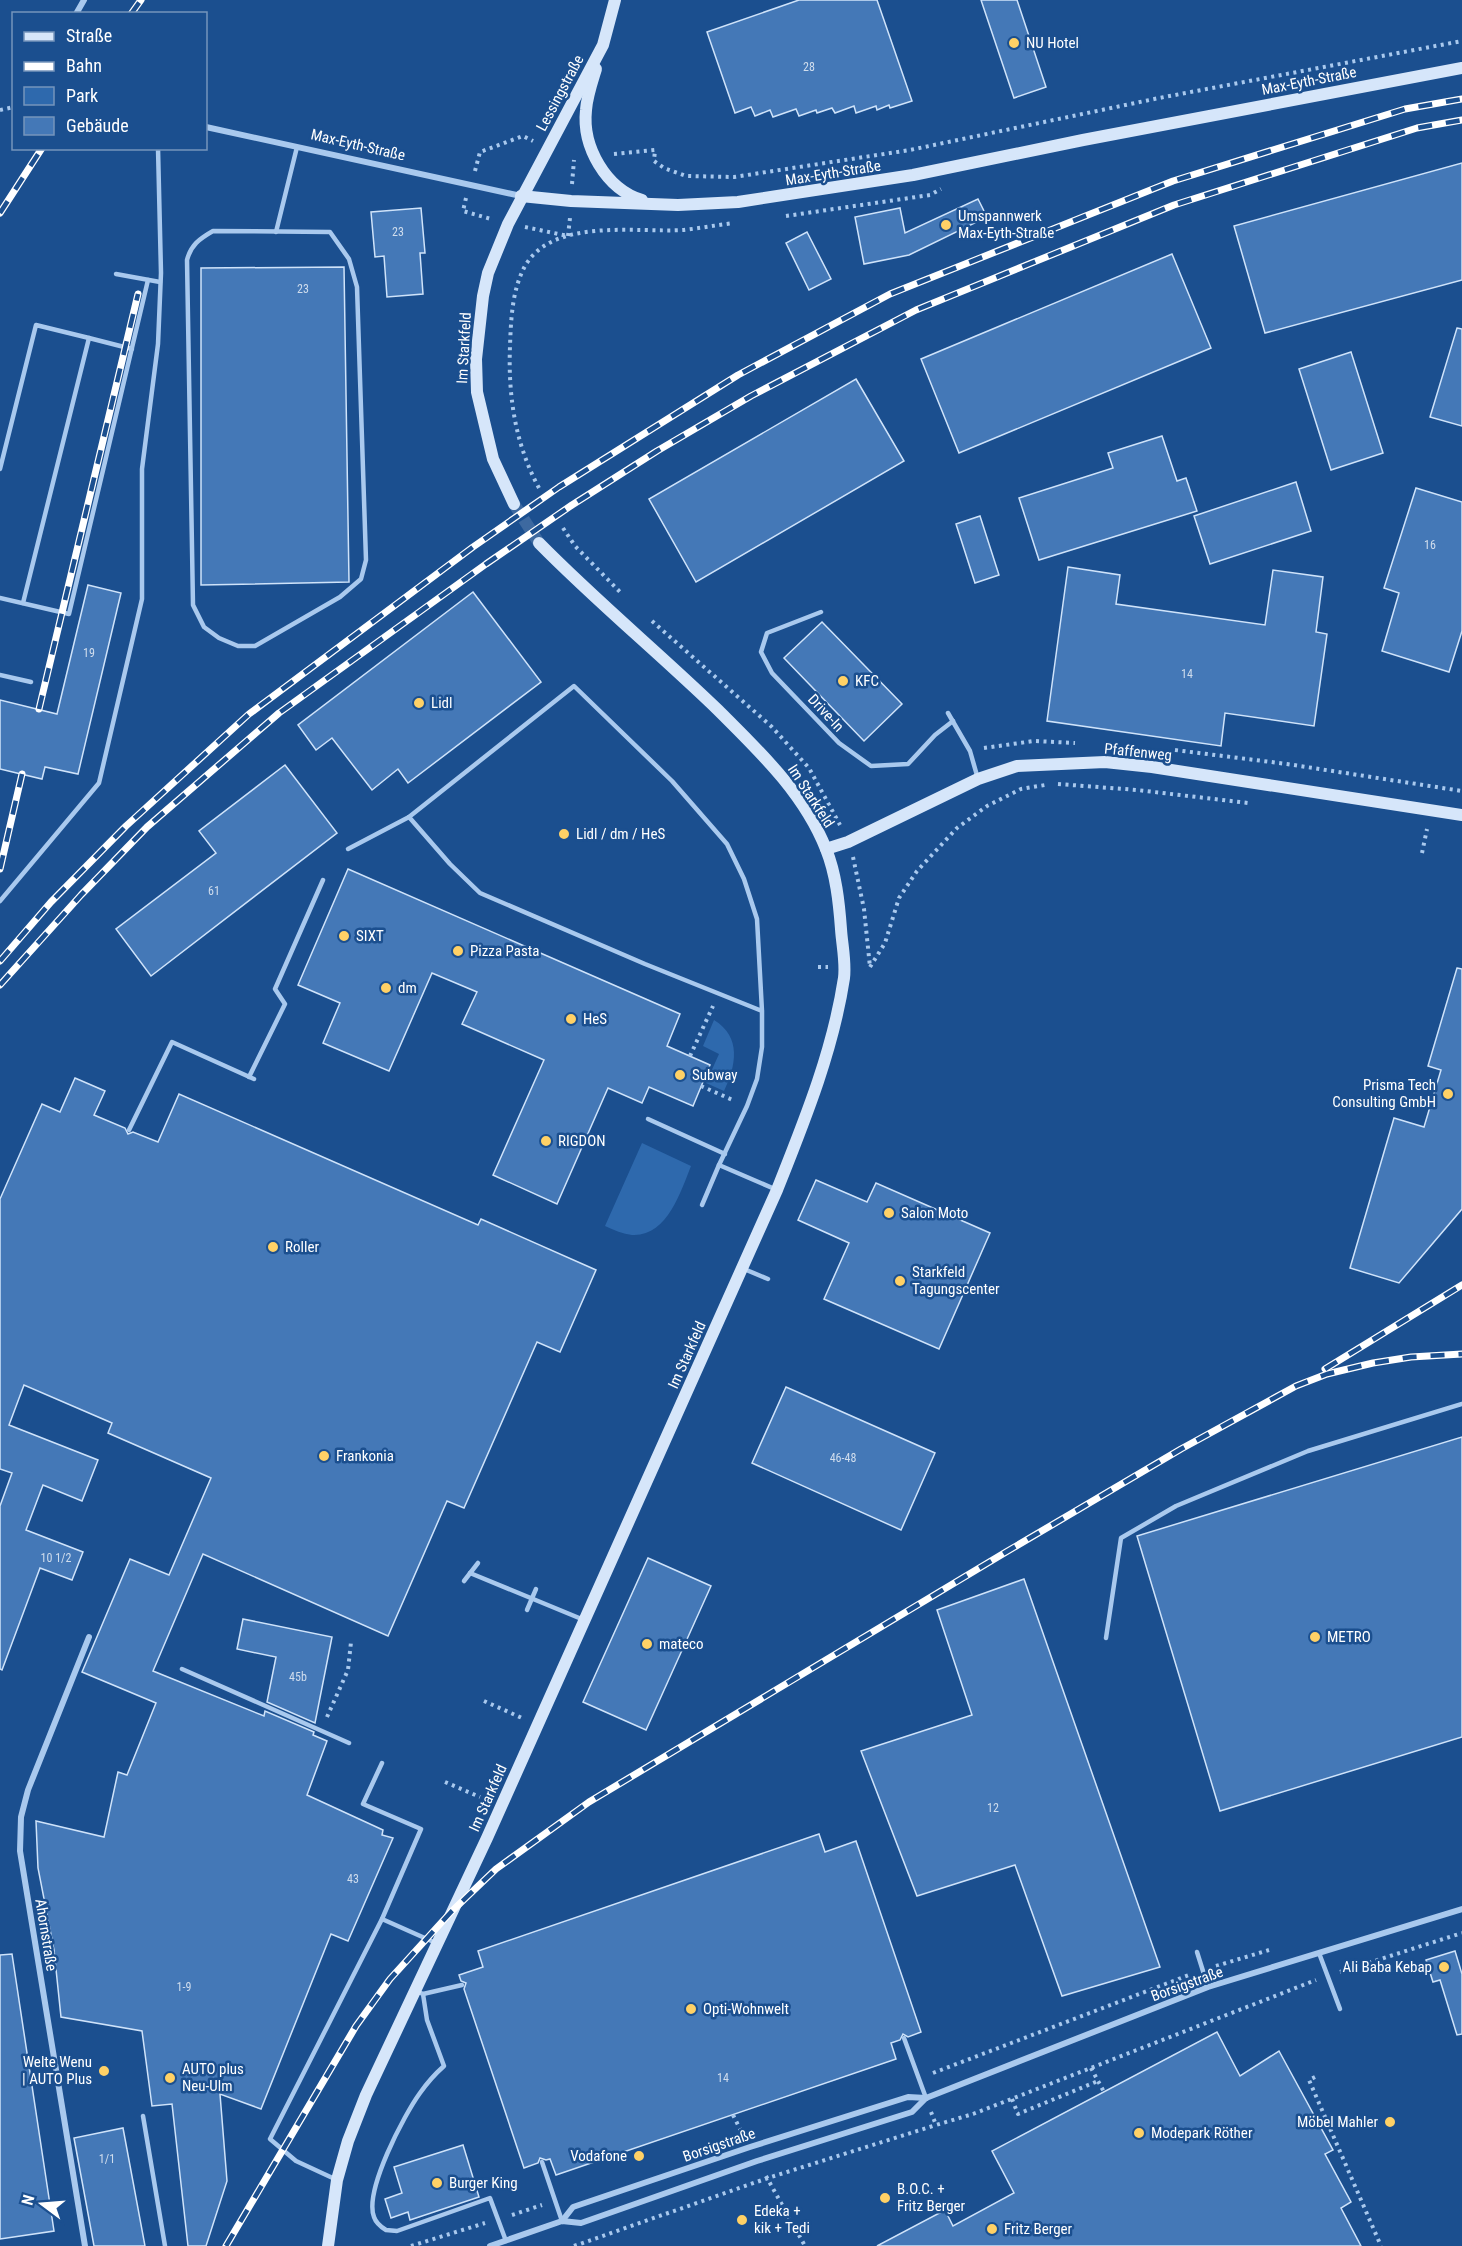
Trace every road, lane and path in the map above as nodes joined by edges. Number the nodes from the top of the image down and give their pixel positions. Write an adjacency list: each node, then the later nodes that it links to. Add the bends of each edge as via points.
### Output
1 (615, 0): 3 (main road, Lessingstraße)
2 (1462, 41): 8 (path, via 910,150 734,177 686,176 654,161)
3 (603, 45): 9 (main road, Lessingstraße); 10 (main road, via 586,112 588,135 601,168 630,196)
4 (1462, 68): 10 (main road, Max-Eyth-Straße, via 872,183 738,202)
5 (207, 127): 6 (street, Max-Eyth-Straße)
6 (297, 147): 9 (street, Max-Eyth-Straße); 11 (lane)
7 (158, 150): 15 (lane)
8 (656, 150)
9 (521, 196): 10 (main road, Max-Eyth-Straße); 20 (main road, Im Starkfeld, via 488,273 476,359 483,424 493,459)
10 (678, 205)
11 (276, 232): 11 (lane, via 330,232 349,259 357,287 366,560 361,579 340,597 255,646 238,646 204,627 193,605 187,260 190,248 213,231)
12 (568, 236): 19 (path, via 544,247 526,263 517,283 511,317 511,401 528,468)
13 (116, 274): 14 (lane)
14 (148, 280): 15 (lane); 17 (lane)
15 (160, 282): 42 (lane, via 158,344 142,469 142,599 99,783)
16 (88, 338): 17 (lane); 18 (lane, via 36,325); 25 (lane)
17 (132, 349): 25 (lane, via 69,614)
18 (0, 469)
19 (539, 488)
20 (514, 504)
21 (562, 528): 24 (path)
22 (538, 543): 39 (main road, Im Starkfeld, via 674,667 777,770 809,815)
23 (0, 598): 25 (lane)
24 (626, 598)
25 (23, 603)
26 (821, 612): 31 (lane, Drive-In, via 766,633 761,652 772,673 838,743 871,766 908,764)
27 (652, 621): 33 (path, via 772,727)
28 (0, 675): 29 (lane)
29 (31, 682)
30 (948, 713): 31 (lane)
31 (953, 721): 32 (lane, via 970,751)
32 (978, 779): 35 (main road, Pfaffenweg, via 1017,766 1105,762); 39 (main road, Pfaffenweg)
33 (820, 786)
34 (1137, 790): 43 (path, via 1050,784 1021,789 987,806 957,828 917,872 899,898 885,943 870,967)
35 (1462, 815)
36 (409, 817): 38 (lane); 44 (lane, via 480,893); 45 (lane, via 574,686 672,781 727,844 757,919)
37 (1427, 829): 40 (path)
38 (348, 849)
39 (826, 849): 53 (main road, Im Starkfeld, via 839,902 844,977 824,1060)
40 (1422, 853)
41 (323, 880): 50 (lane, via 275,989 285,1004 252,1078 172,1042)
42 (0, 901)
43 (864, 909)
44 (718, 994): 45 (lane); 46 (path)
45 (762, 1011): 48 (lane, via 762,1047)
46 (690, 1056)
47 (701, 1086): 48 (path)
48 (747, 1106): 51 (lane)
49 (648, 1119): 51 (lane)
50 (129, 1130)
51 (725, 1154): 52 (lane)
52 (719, 1165): 53 (lane); 54 (lane)
53 (777, 1190): 55 (main road, Im Starkfeld)
54 (702, 1205)
55 (742, 1268): 56 (lane); 64 (main road, Im Starkfeld)
56 (768, 1279)
57 (1462, 1404): 66 (lane, via 1308,1451 1176,1506 1121,1538)
58 (478, 1563): 59 (lane)
59 (470, 1573): 60 (lane); 62 (lane)
60 (464, 1581)
61 (536, 1588): 62 (lane)
62 (532, 1599): 63 (lane); 64 (lane)
63 (527, 1610)
64 (584, 1621): 77 (main road, Im Starkfeld)
65 (89, 1637): 102 (street, Ahornstraße, via 41,1755 21,1817 20,1851 53,2030)
66 (1106, 1638)
67 (351, 1642): 69 (path, via 348,1670)
68 (182, 1669): 69 (lane)
69 (321, 1730): 70 (lane)
70 (349, 1743)
71 (382, 1763): 75 (lane, via 363,1804 421,1829)
72 (445, 1782): 73 (path)
73 (480, 1797)
74 (1462, 1909): 79 (street, Borsigstraße)
75 (382, 1919): 77 (lane); 99 (lane, via 270,2139 296,2161)
76 (1462, 1933): 80 (path)
77 (436, 1943): 83 (main road, Im Starkfeld)
78 (1197, 1952): 82 (lane)
79 (1318, 1953): 80 (lane); 82 (street, Borsigstraße)
80 (1327, 1976): 84 (lane); 86 (path)
81 (462, 1985): 83 (lane)
82 (1208, 1987): 90 (street, Borsigstraße)
83 (418, 1992): 99 (main road, Im Starkfeld, via 366,2095); 101 (lane, via 444,2066 419,2094 384,2161 376,2186 374,2218 386,2230 397,2231 490,2199)
84 (1340, 2009)
85 (904, 2038): 90 (lane)
86 (1091, 2068): 88 (path); 91 (path)
87 (1315, 2077): 108 (path, via 1309,2080)
88 (1098, 2081): 89 (path); 91 (path, via 1018,2114)
89 (1104, 2092)
90 (926, 2098): 94 (path); 95 (street, Borsigstraße, via 908,2097); 96 (street, Borsigstraße, via 912,2112)
91 (1012, 2098): 94 (path)
92 (733, 2115): 95 (path)
93 (143, 2116): 103 (lane)
94 (936, 2125): 98 (path)
95 (750, 2146): 100 (street, Borsigstraße, via 573,2207)
96 (758, 2161): 98 (path); 100 (street, Borsigstraße, via 581,2223)
97 (542, 2162): 100 (lane)
98 (768, 2178): 106 (path); 107 (path)
99 (337, 2180): 104 (main road, Im Starkfeld)
100 (562, 2221): 101 (street, Borsigstraße)
101 (506, 2241): 105 (street, Borsigstraße)
102 (85, 2246)
103 (165, 2246)
104 (328, 2246)
105 (490, 2246)
106 (574, 2246)
107 (805, 2246)
108 (1381, 2246)

